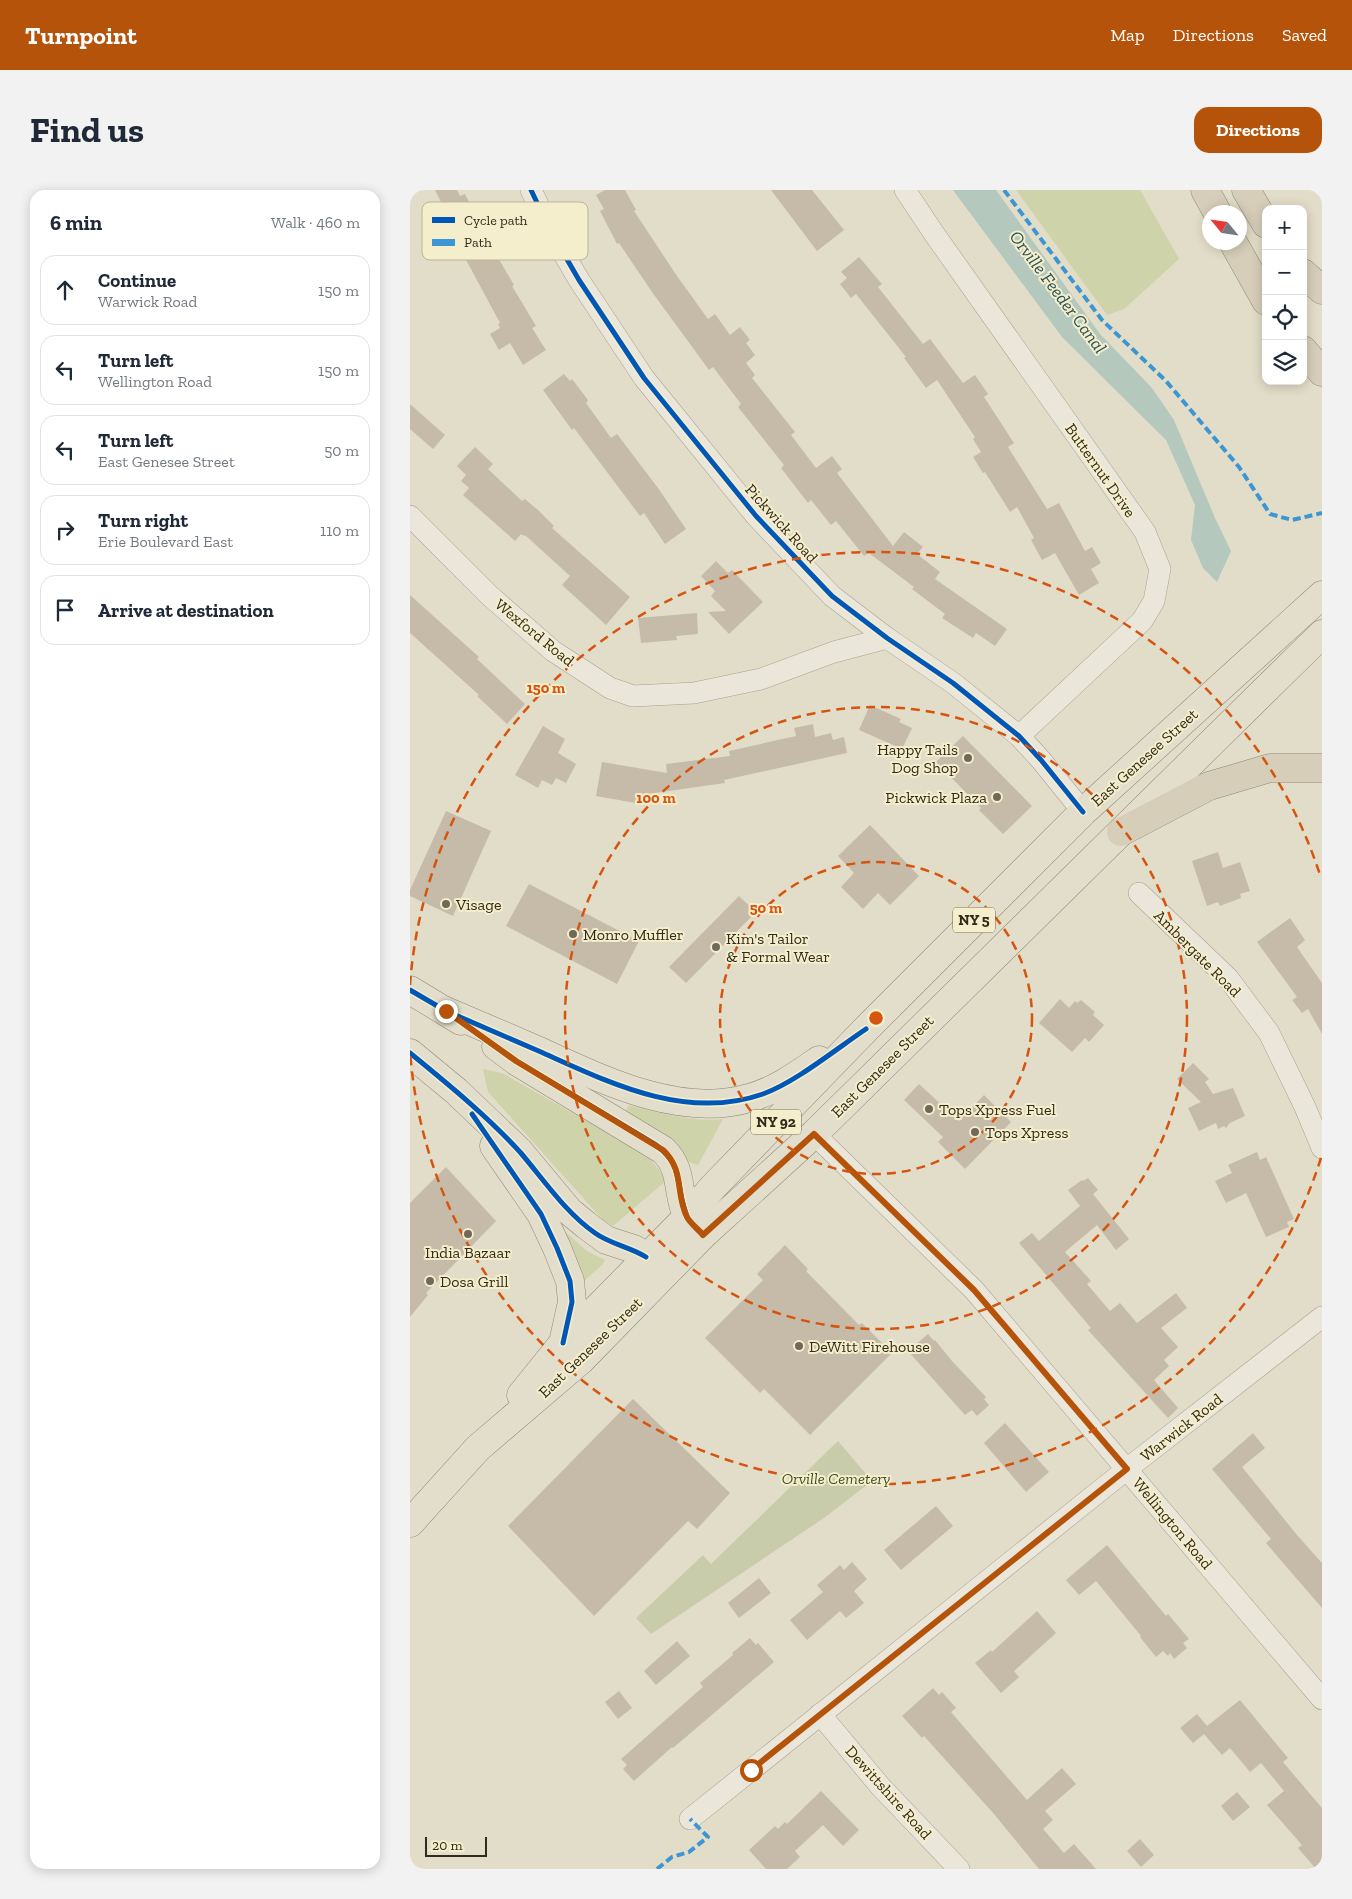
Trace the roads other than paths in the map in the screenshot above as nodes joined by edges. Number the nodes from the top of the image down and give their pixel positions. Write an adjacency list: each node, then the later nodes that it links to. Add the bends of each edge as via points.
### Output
1 (531, 190): 5 (street, Pickwick Road)
2 (905, 190): 19 (street, Butternut Drive, via 1145,532 1160,569 1154,601 1142,621)
3 (1205, 190): 6 (highway)
4 (1246, 190): 7 (highway)
5 (537, 202)
6 (1213, 205)
7 (1262, 217)
8 (1237, 250): 12 (highway)
9 (567, 260): 18 (street, Pickwick Road, via 644,378 756,516 832,596)
10 (1307, 277): 11 (highway)
11 (1322, 290)
12 (1263, 295)
13 (1307, 355): 14 (highway)
14 (1322, 372)
15 (410, 516): 18 (street, Wexford Road, via 490,596 553,650 610,688 633,696 694,693 761,679 834,652)
16 (1322, 595): 21 (main road, East Genesee Street / NY 5)
17 (1322, 634): 22 (main road, East Genesee Street / NY 5)
18 (886, 638): 19 (street, Pickwick Road, via 953,683)
19 (1018, 736): 21 (street, Pickwick Road)
20 (1322, 768): 22 (highway, via 1270,768 1209,786)
21 (1083, 812): 23 (main road); 27 (main road, East Genesee Street / NY 5)
22 (1121, 832): 23 (main road, East Genesee Street / NY 5)
23 (1096, 855): 30 (main road, East Genesee Street / NY 5)
24 (1138, 894): 31 (street, Ambergate Road, via 1228,978 1269,1033)
25 (410, 990): 26 (main road, NY 5)
26 (446, 1011): 27 (main road, NY 5, via 602,1080 676,1100 714,1104 747,1099 782,1085); 32 (main road, NY 5, via 516,1061 663,1150 676,1166 680,1190)
27 (866, 1029): 32 (main road, East Genesee Street / NY 92, via 713,1187)
28 (410, 1053): 29 (main road)
29 (456, 1091): 33 (main road, via 518,1151 569,1211 606,1240 634,1249); 35 (main road, via 541,1214 557,1248 570,1281 572,1302)
30 (814, 1134): 32 (main road, East Genesee Street / NY 5); 37 (street, Wellington Road, via 974,1290)
31 (1322, 1148)
32 (695, 1226): 33 (main road, East Genesee Street / NY 5)
33 (655, 1266): 35 (main road, East Genesee Street); 36 (main road, East Genesee Street, via 581,1360)
34 (1322, 1317): 37 (street, Warwick Road)
35 (563, 1343): 36 (main road, East Genesee Street)
36 (478, 1448): 38 (main road, East Genesee Street)
37 (1127, 1469): 39 (street, Wellington Road); 40 (street, Warwick Road)
38 (410, 1523)
39 (1322, 1699)
40 (820, 1714): 41 (street, Warwick Road); 42 (street, Dewittshire Road, via 880,1786)
41 (690, 1820)
42 (959, 1869)

